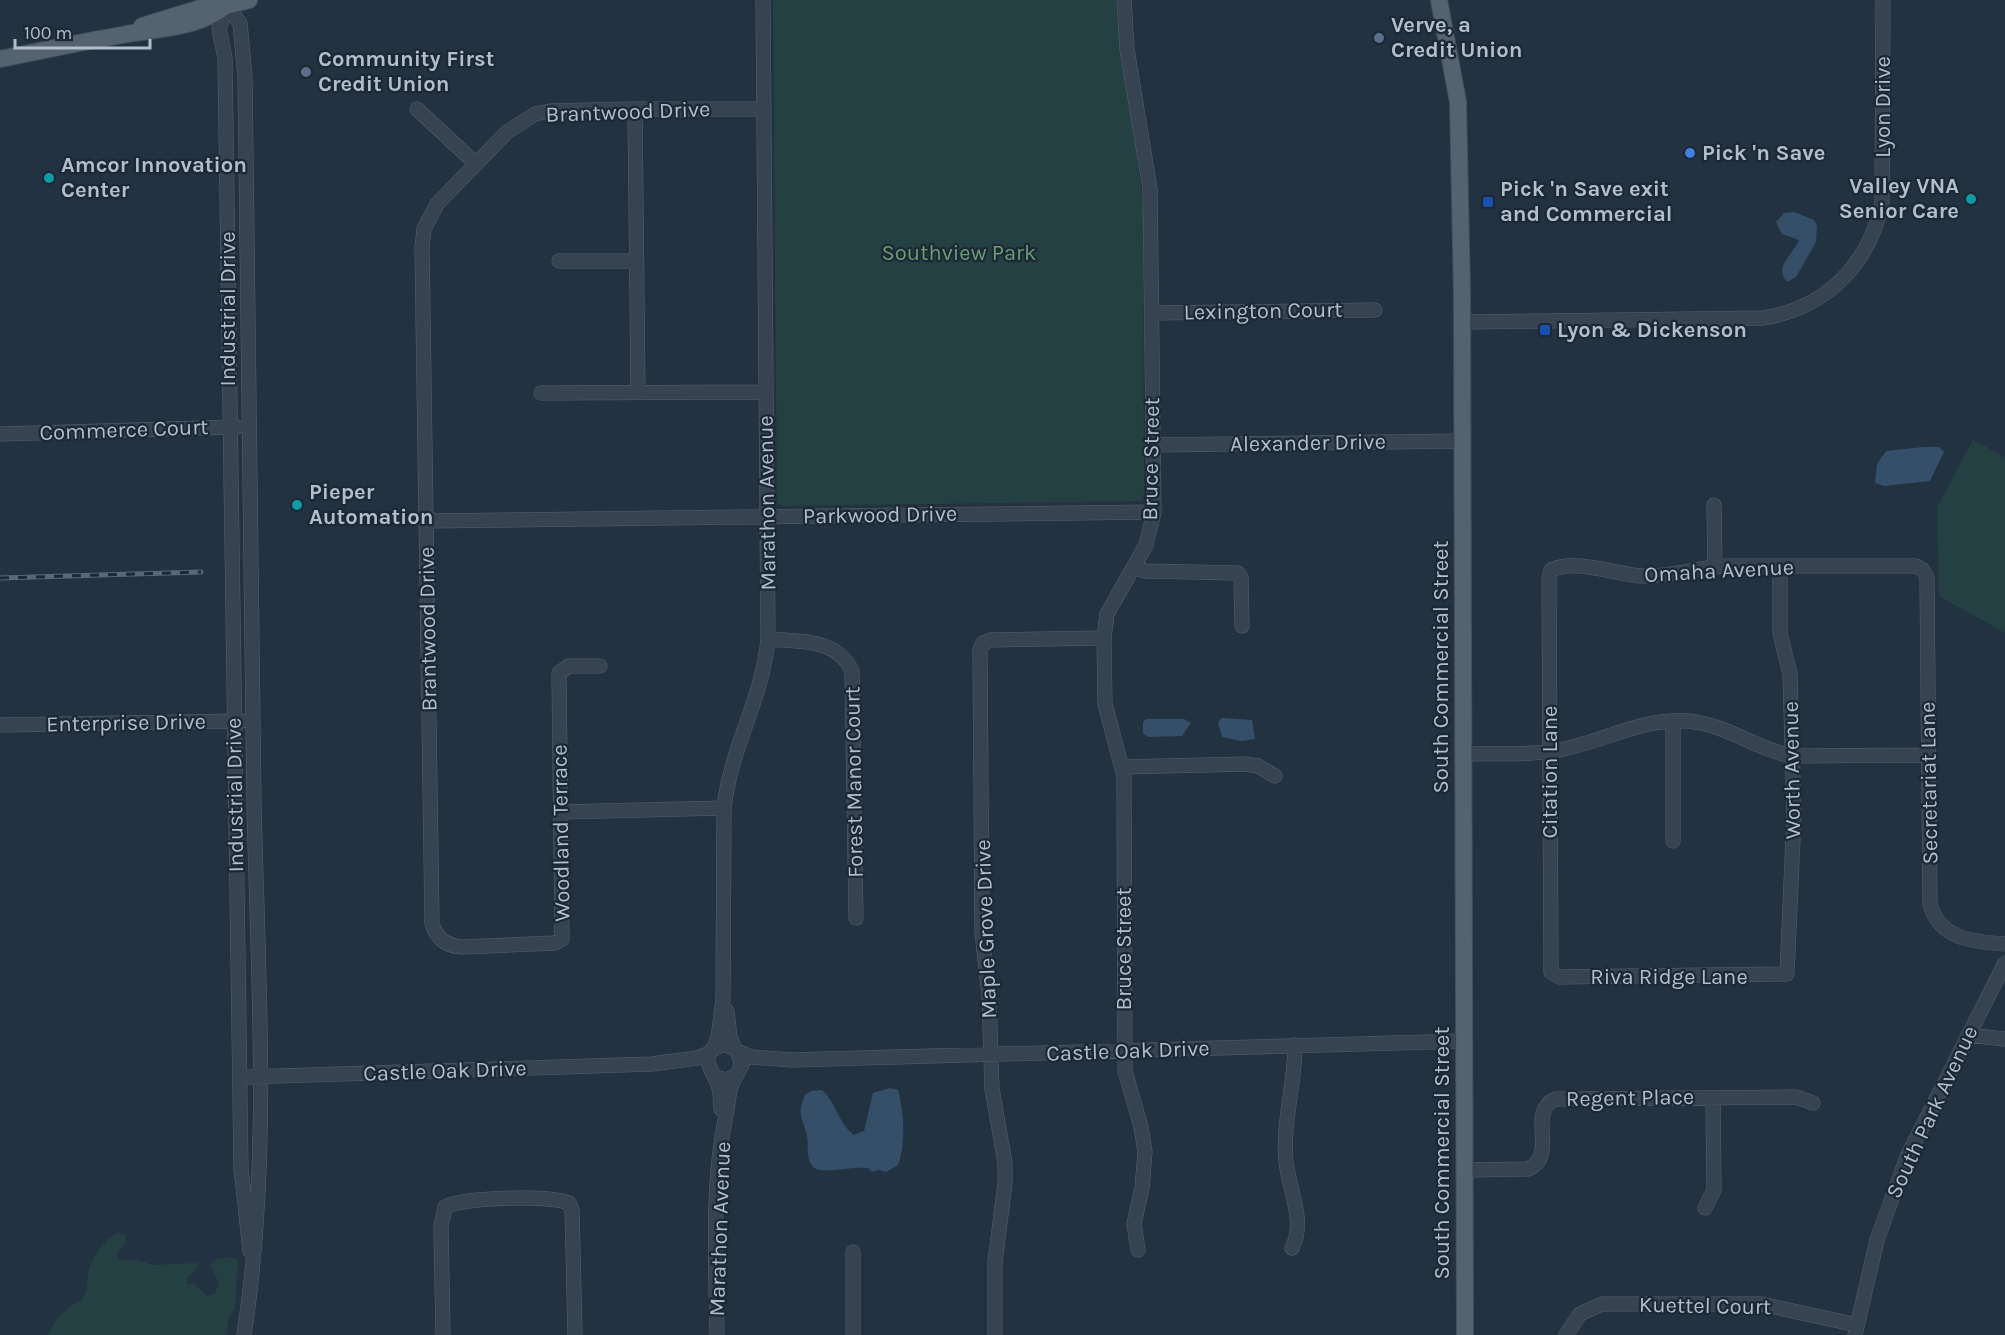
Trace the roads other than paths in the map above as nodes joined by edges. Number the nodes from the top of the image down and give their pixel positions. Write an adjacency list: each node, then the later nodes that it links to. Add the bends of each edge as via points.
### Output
1 (249, 0): 6 (main road)
2 (763, 0): 10 (street, Marathon Avenue)
3 (1124, 0): 15 (street, Bruce Street, via 1127,49 1149,175)
4 (1439, 0): 16 (main road, South Commercial Street, via 1458,102)
5 (1883, 0): 16 (street, Lyon Drive, via 1882,203 1875,231 1862,256 1829,292 1791,312 1763,318)
6 (226, 6): 7 (main road, via 212,17 161,30); 20 (street, Industrial Drive, via 240,23 244,53); 21 (street, Industrial Drive, via 219,29 225,58)
7 (0, 59)
8 (417, 109): 11 (street)
9 (635, 109): 10 (street, Brantwood Drive); 11 (street, Brantwood Drive, via 536,114 516,125); 13 (street)
10 (764, 109): 18 (street, Marathon Avenue)
11 (475, 163): 28 (street, Brantwood Drive, via 433,210 423,236)
12 (559, 261): 13 (street)
13 (636, 261): 17 (street)
14 (1375, 310): 15 (street, Lexington Court)
15 (1152, 313): 24 (street, Bruce Street)
16 (1462, 322): 23 (main road, South Commercial Street)
17 (638, 392): 18 (street); 19 (street)
18 (765, 392): 27 (street, Marathon Avenue)
19 (542, 393)
20 (248, 427): 21 (street, Commerce Court); 39 (street, Industrial Drive)
21 (229, 428): 22 (street, Commerce Court); 38 (street, Industrial Drive)
22 (0, 434)
23 (1463, 441): 24 (street, Alexander Drive); 43 (main road, South Commercial Street)
24 (1152, 445): 26 (street, Bruce Street)
25 (1714, 505): 30 (street)
26 (1154, 512): 27 (street, Parkwood Drive); 29 (street, Bruce Street, via 1146,545)
27 (766, 516): 28 (street, Parkwood Drive); 36 (street, Marathon Avenue)
28 (426, 521): 52 (street, Brantwood Drive)
29 (1134, 567): 34 (street, via 1145,571 1238,573 1242,578); 35 (street, Bruce Street, via 1107,614)
30 (1715, 567): 31 (street, Omaha Avenue); 32 (street, Omaha Avenue, via 1665,576 1595,568)
31 (1780, 567): 33 (street, Omaha Avenue, via 1916,566); 45 (street, Worth Avenue, via 1780,633 1790,674)
32 (1551, 570): 42 (street, Citation Lane)
33 (1923, 570): 44 (street, Secretariat Lane, via 1927,578)
34 (1242, 627)
35 (1104, 638): 46 (street, Bruce Street, via 1106,704); 65 (street, Maple Grove Drive, via 991,640 981,646 982,932)
36 (768, 639): 48 (street, Marathon Avenue, via 762,681 732,761); 51 (street, Forest Manor Court, via 831,647 844,657 852,671)
37 (600, 666): 49 (street, Woodland Terrace, via 569,666 559,673)
38 (234, 721): 39 (street, Enterprise Drive); 41 (street, Enterprise Drive); 70 (street, Industrial Drive)
39 (253, 721): 71 (street, Industrial Drive)
40 (1673, 721): 42 (street, via 1640,725); 45 (street, via 1721,728); 50 (street)
41 (0, 724)
42 (1550, 751): 43 (street); 56 (street, Citation Lane)
43 (1463, 754): 60 (main road, South Commercial Street)
44 (1928, 755): 45 (street); 53 (street, Secretariat Lane, via 1933,914 1945,931 1953,935)
45 (1791, 756): 55 (street, Worth Avenue, via 1794,839)
46 (1122, 767): 47 (street, via 1245,764); 63 (street, Bruce Street)
47 (1275, 776)
48 (724, 808): 49 (street); 57 (street, Marathon Avenue)
49 (560, 812): 52 (street, Woodland Terrace, via 563,934 559,942 462,947 447,944)
50 (1673, 841)
51 (855, 918)
52 (435, 932)
53 (2005, 944)
54 (2005, 963): 58 (street, South Park Avenue)
55 (1786, 974): 56 (street, Riva Ridge Lane)
56 (1553, 975)
57 (723, 1000): 62 (street, Marathon Avenue); 64 (street, Marathon Avenue, via 718,1038)
58 (1968, 1035): 59 (street); 81 (street, South Park Avenue, via 1930,1107 1890,1198)
59 (2005, 1039)
60 (1464, 1041): 61 (street, Castle Oak Drive); 75 (main road, South Commercial Street)
61 (1295, 1045): 63 (street, Castle Oak Drive); 77 (street, via 1285,1150 1299,1223)
62 (736, 1050): 64 (street, via 723,1046); 66 (street, Castle Oak Drive, via 751,1057); 69 (street, via 742,1062)
63 (1125, 1051): 65 (street, Castle Oak Drive); 78 (street, Bruce Street, via 1126,1078 1145,1152 1134,1224)
64 (711, 1052): 67 (street, Castle Oak Drive, via 697,1058); 68 (street, via 707,1063)
65 (990, 1055): 66 (street, Castle Oak Drive); 87 (street, Maple Grove Drive, via 1005,1163 995,1262)
66 (792, 1060): 69 (street, Castle Oak Drive, via 751,1066)
67 (652, 1064): 68 (street, Castle Oak Drive, via 696,1067); 71 (street, Castle Oak Drive)
68 (712, 1074): 69 (street, via 725,1080); 74 (street, Marathon Avenue, via 719,1089)
69 (737, 1074): 74 (street, Marathon Avenue)
70 (239, 1077): 71 (street, Castle Oak Drive); 80 (street, Industrial Drive, via 241,1176)
71 (259, 1077): 80 (street, Industrial Drive)
72 (1713, 1098): 73 (street, Regent Place, via 1796,1097); 75 (street, Regent Place, via 1555,1099 1543,1111 1541,1157 1534,1166); 76 (street, via 1714,1190)
73 (1813, 1103)
74 (723, 1122): 85 (street, Marathon Avenue, via 716,1240)
75 (1465, 1170): 88 (main road, South Commercial Street)
76 (1705, 1208)
77 (1292, 1248)
78 (1138, 1250)
79 (853, 1252): 86 (street)
80 (253, 1274): 82 (street, Industrial Drive)
81 (1856, 1330): 89 (street, Kuettel Court, via 1761,1304 1602,1304 1574,1319)
82 (244, 1335)
83 (443, 1335): 84 (street, via 441,1226 445,1207 461,1200 551,1199 569,1203 572,1219)
84 (575, 1335)
85 (717, 1335)
86 (853, 1335)
87 (995, 1335)
88 (1465, 1335)
89 (1566, 1335)

